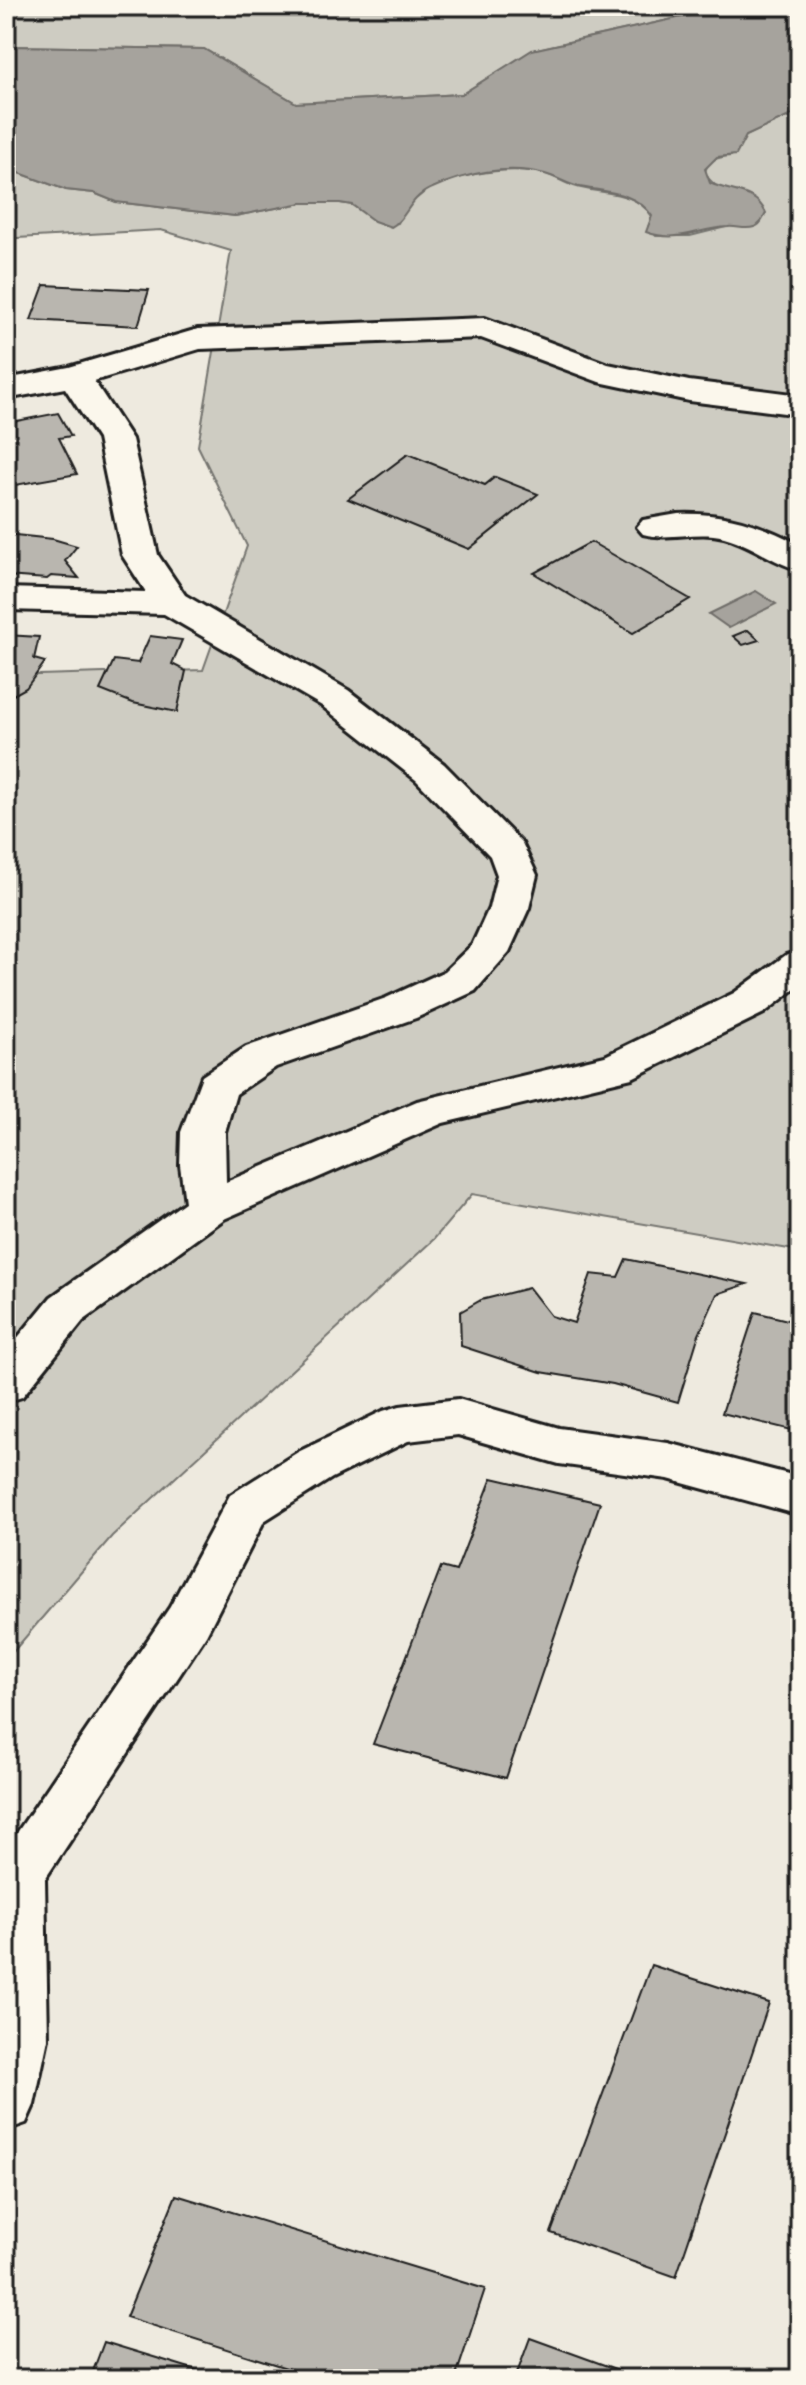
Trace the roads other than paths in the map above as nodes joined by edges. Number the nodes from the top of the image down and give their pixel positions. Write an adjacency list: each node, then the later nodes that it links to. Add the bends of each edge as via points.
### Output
1 (74, 376): 2 (street); 3 (street, via 198,339 485,328 599,372 689,391); 7 (street, via 115,439 140,555)
2 (6, 389)
3 (800, 405)
4 (655, 527): 5 (street, via 717,523 748,530)
5 (800, 559)
6 (6, 599): 7 (street)
7 (172, 603): 9 (street, via 335,698 418,763 508,852 517,875 489,952 460,981 401,1008 261,1057 217,1086 203,1132)
8 (800, 965): 9 (street, via 749,1003 617,1068 432,1111)
9 (208, 1208): 10 (street, via 67,1309)
10 (6, 1385)
11 (800, 1496): 12 (street, via 668,1461 559,1446 458,1417 400,1424 315,1465 247,1508 188,1621)
12 (12, 1884): 13 (street, via 20,2039)
13 (6, 2105)

